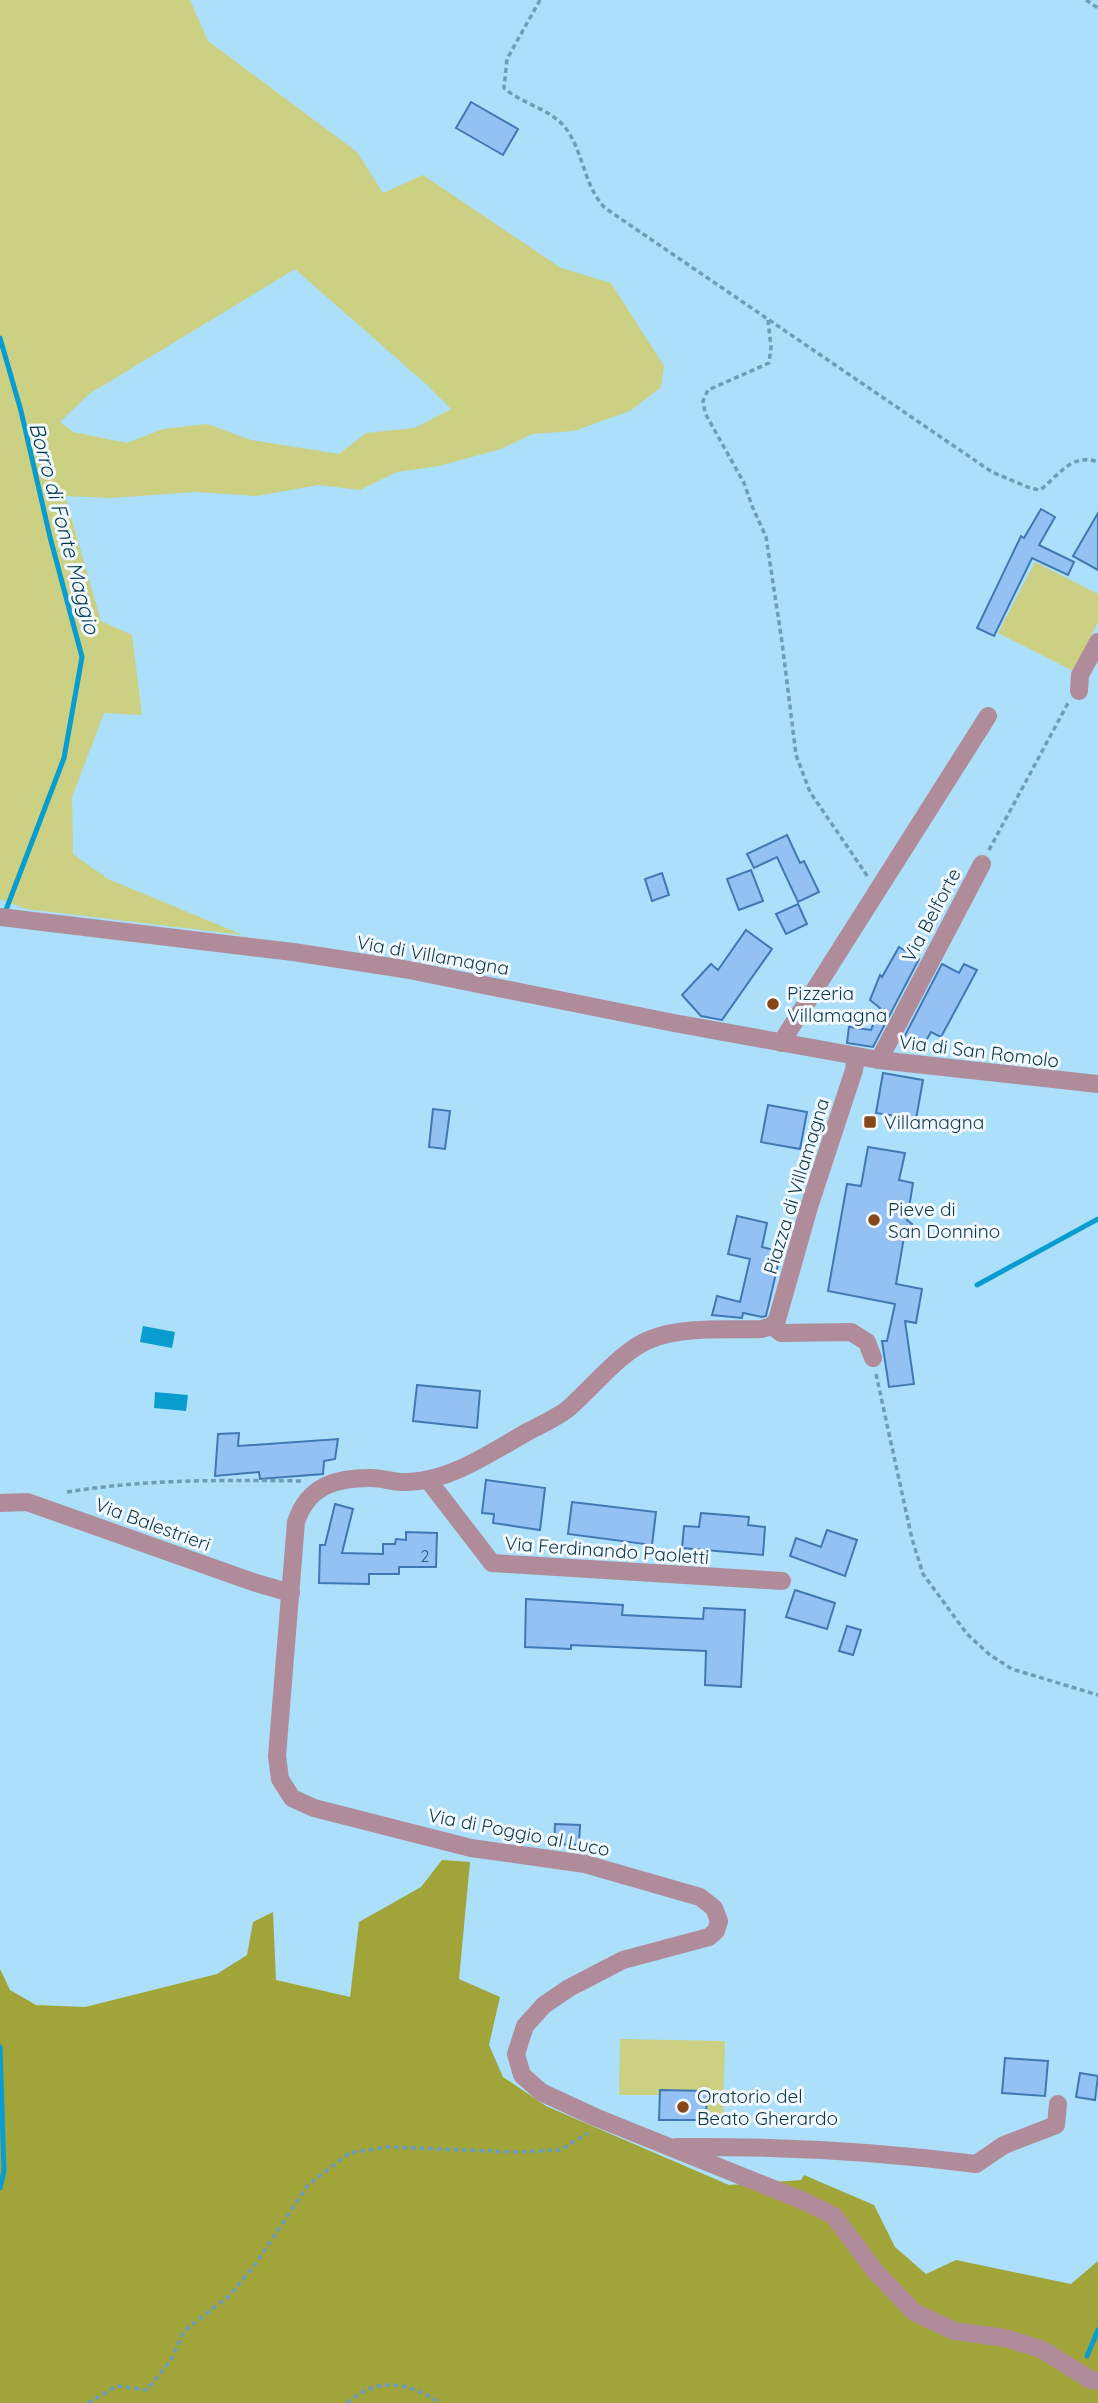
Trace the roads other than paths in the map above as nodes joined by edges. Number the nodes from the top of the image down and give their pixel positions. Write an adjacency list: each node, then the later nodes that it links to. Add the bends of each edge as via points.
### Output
1 (1098, 642): 2 (street, via 1080,675)
2 (1079, 691)
3 (988, 716): 6 (street)
4 (982, 864): 8 (street, Via Belforte)
5 (6, 918): 6 (street, Via di Villamagna, via 404,969)
6 (781, 1043): 7 (street, Via di Villamagna)
7 (856, 1056): 8 (street, Via di San Romolo); 10 (street, Piazza di Villamagna)
8 (879, 1060): 9 (street, Via di San Romolo)
9 (1098, 1084)
10 (772, 1326): 11 (street, via 782,1333 851,1332 867,1342); 12 (street, via 690,1331 651,1339 628,1352 567,1410 463,1468)
11 (873, 1358)
12 (428, 1480): 14 (street, Via Ferdinando Paoletti, via 492,1563); 15 (street, Via di Poggio al Luco, via 371,1478 335,1482 316,1490 302,1504 296,1522)
13 (0, 1503): 15 (street, Via Balestrieri, via 27,1502)
14 (782, 1581)
15 (291, 1593): 17 (street, Via di Poggio al Luco, via 277,1756 280,1779 292,1798 314,1808 471,1847 585,1864 700,1897 714,1908 719,1921 709,1937 623,1960 544,2005 525,2026 516,2054 522,2076 541,2092)
16 (1058, 2104): 17 (street, via 1056,2125 1004,2146 976,2164 766,2146)
17 (666, 2147): 18 (street, Via di Poggio al Luco, via 834,2217 914,2312 954,2331 1041,2349)
18 (1098, 2381)

